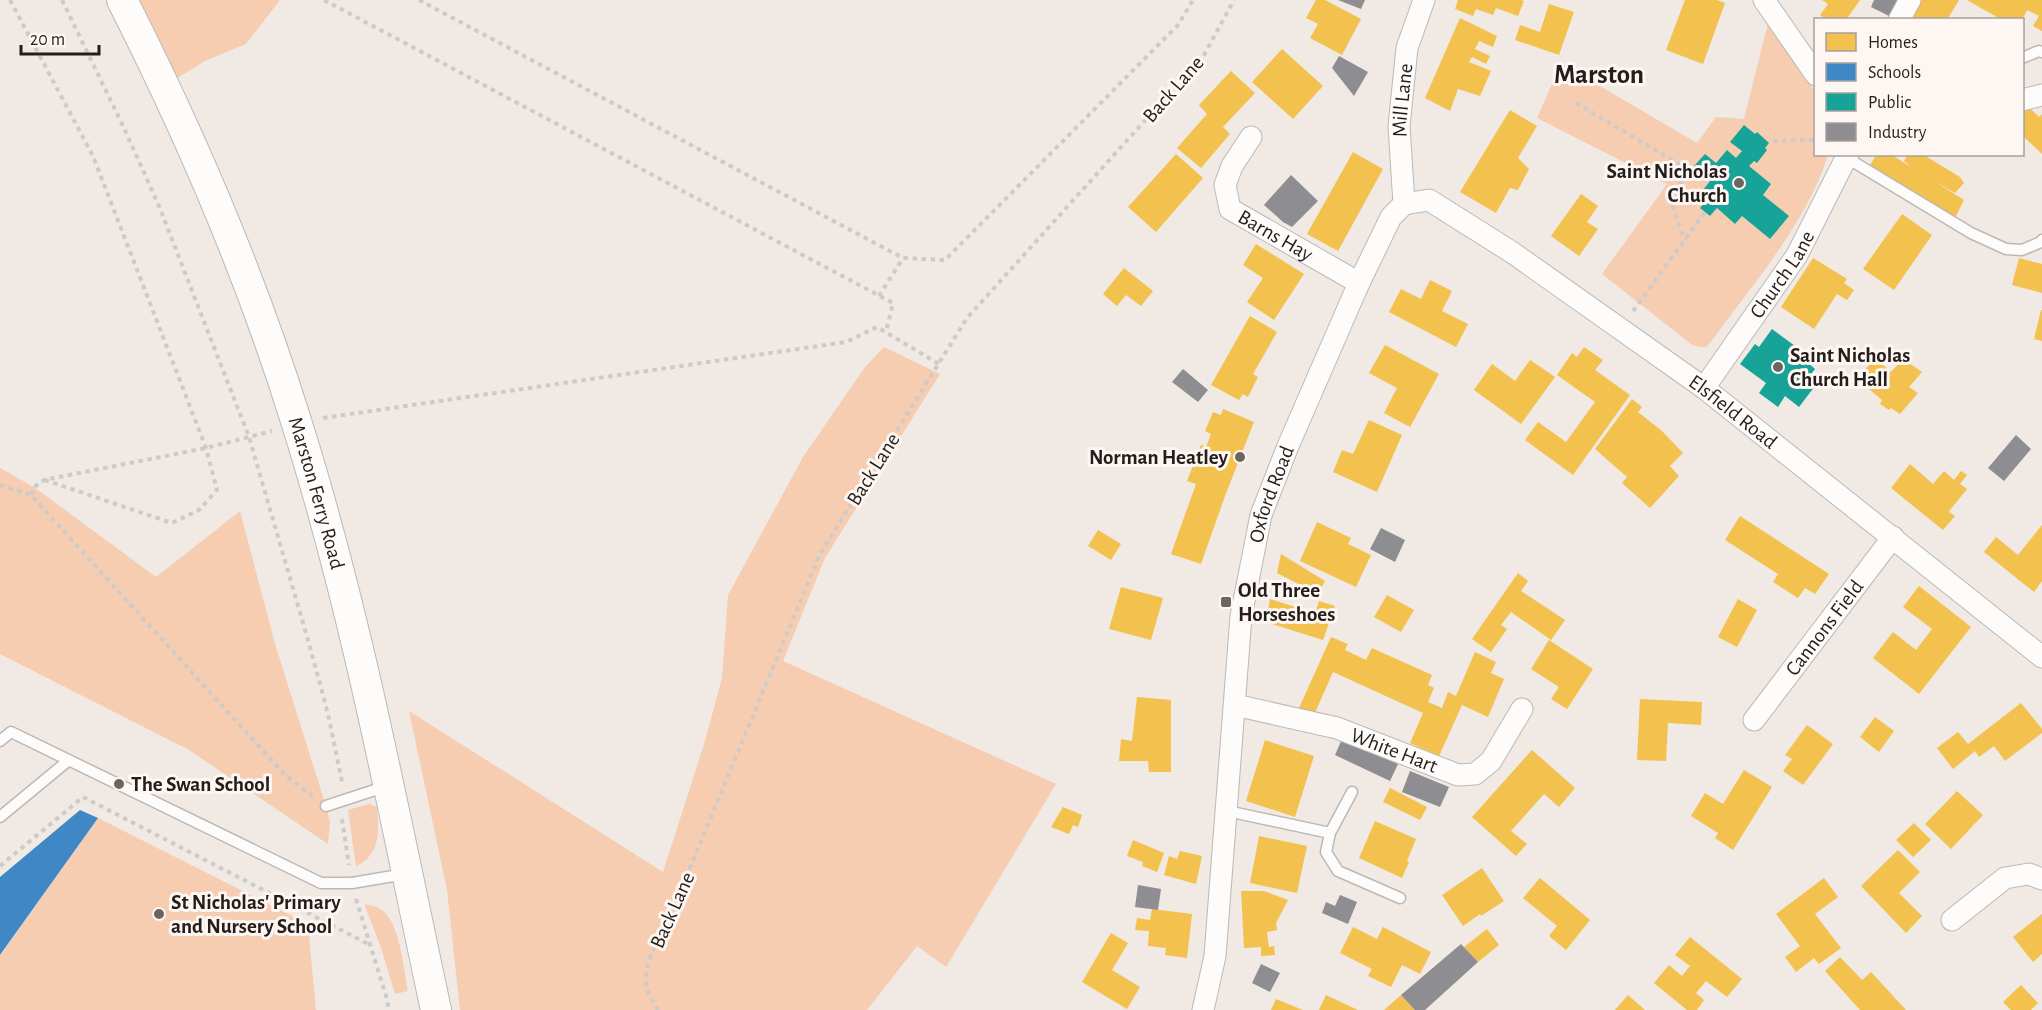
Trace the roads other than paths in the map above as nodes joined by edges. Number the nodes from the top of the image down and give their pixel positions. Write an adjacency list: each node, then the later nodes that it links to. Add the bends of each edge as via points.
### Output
1 (122, 0): 24 (main road, Marston Ferry Road, via 213,197 298,424 349,610)
2 (1424, 0): 13 (street, Mill Lane, via 1407,48 1400,115)
3 (1764, 0): 8 (street)
4 (1910, 0): 5 (street)
5 (1900, 18)
6 (2042, 52): 7 (lane)
7 (2024, 57)
8 (1814, 74)
9 (2042, 95): 10 (street)
10 (2024, 100)
11 (1251, 137): 15 (street, Barns Hay, via 1232,166 1226,185 1230,209)
12 (1848, 156): 14 (lane, via 1896,189 2006,249 2022,250); 16 (street, Church Lane, via 1797,255)
13 (1404, 204): 15 (street, Oxford Road, via 1391,217); 16 (street, Elsfield Road, via 1429,200)
14 (2042, 240)
15 (1359, 283): 19 (street, Oxford Road, via 1261,515 1241,616)
16 (1704, 388): 17 (street, Elsfield Road)
17 (1893, 537): 18 (street, Elsfield Road); 21 (street, Cannons Field)
18 (2042, 657)
19 (1235, 705): 20 (street, White Hart, via 1337,728 1458,775 1475,774 1491,761); 27 (street, Oxford Road)
20 (1522, 709)
21 (1754, 720)
22 (0, 741): 23 (lane, via 11,732)
23 (69, 760): 28 (lane); 30 (lane, via 321,883 352,884)
24 (388, 786): 26 (lane); 30 (main road, Marston Ferry Road)
25 (1352, 792): 29 (lane)
26 (326, 806)
27 (1227, 811): 29 (lane); 35 (street, Oxford Road, via 1215,956)
28 (0, 817)
29 (1330, 833): 32 (lane, via 1326,852 1338,871)
30 (407, 874): 34 (main road, Marston Ferry Road)
31 (2042, 879): 33 (street, via 2029,874 2004,878)
32 (1400, 898)
33 (1952, 920)
34 (436, 1010)
35 (1203, 1010)

